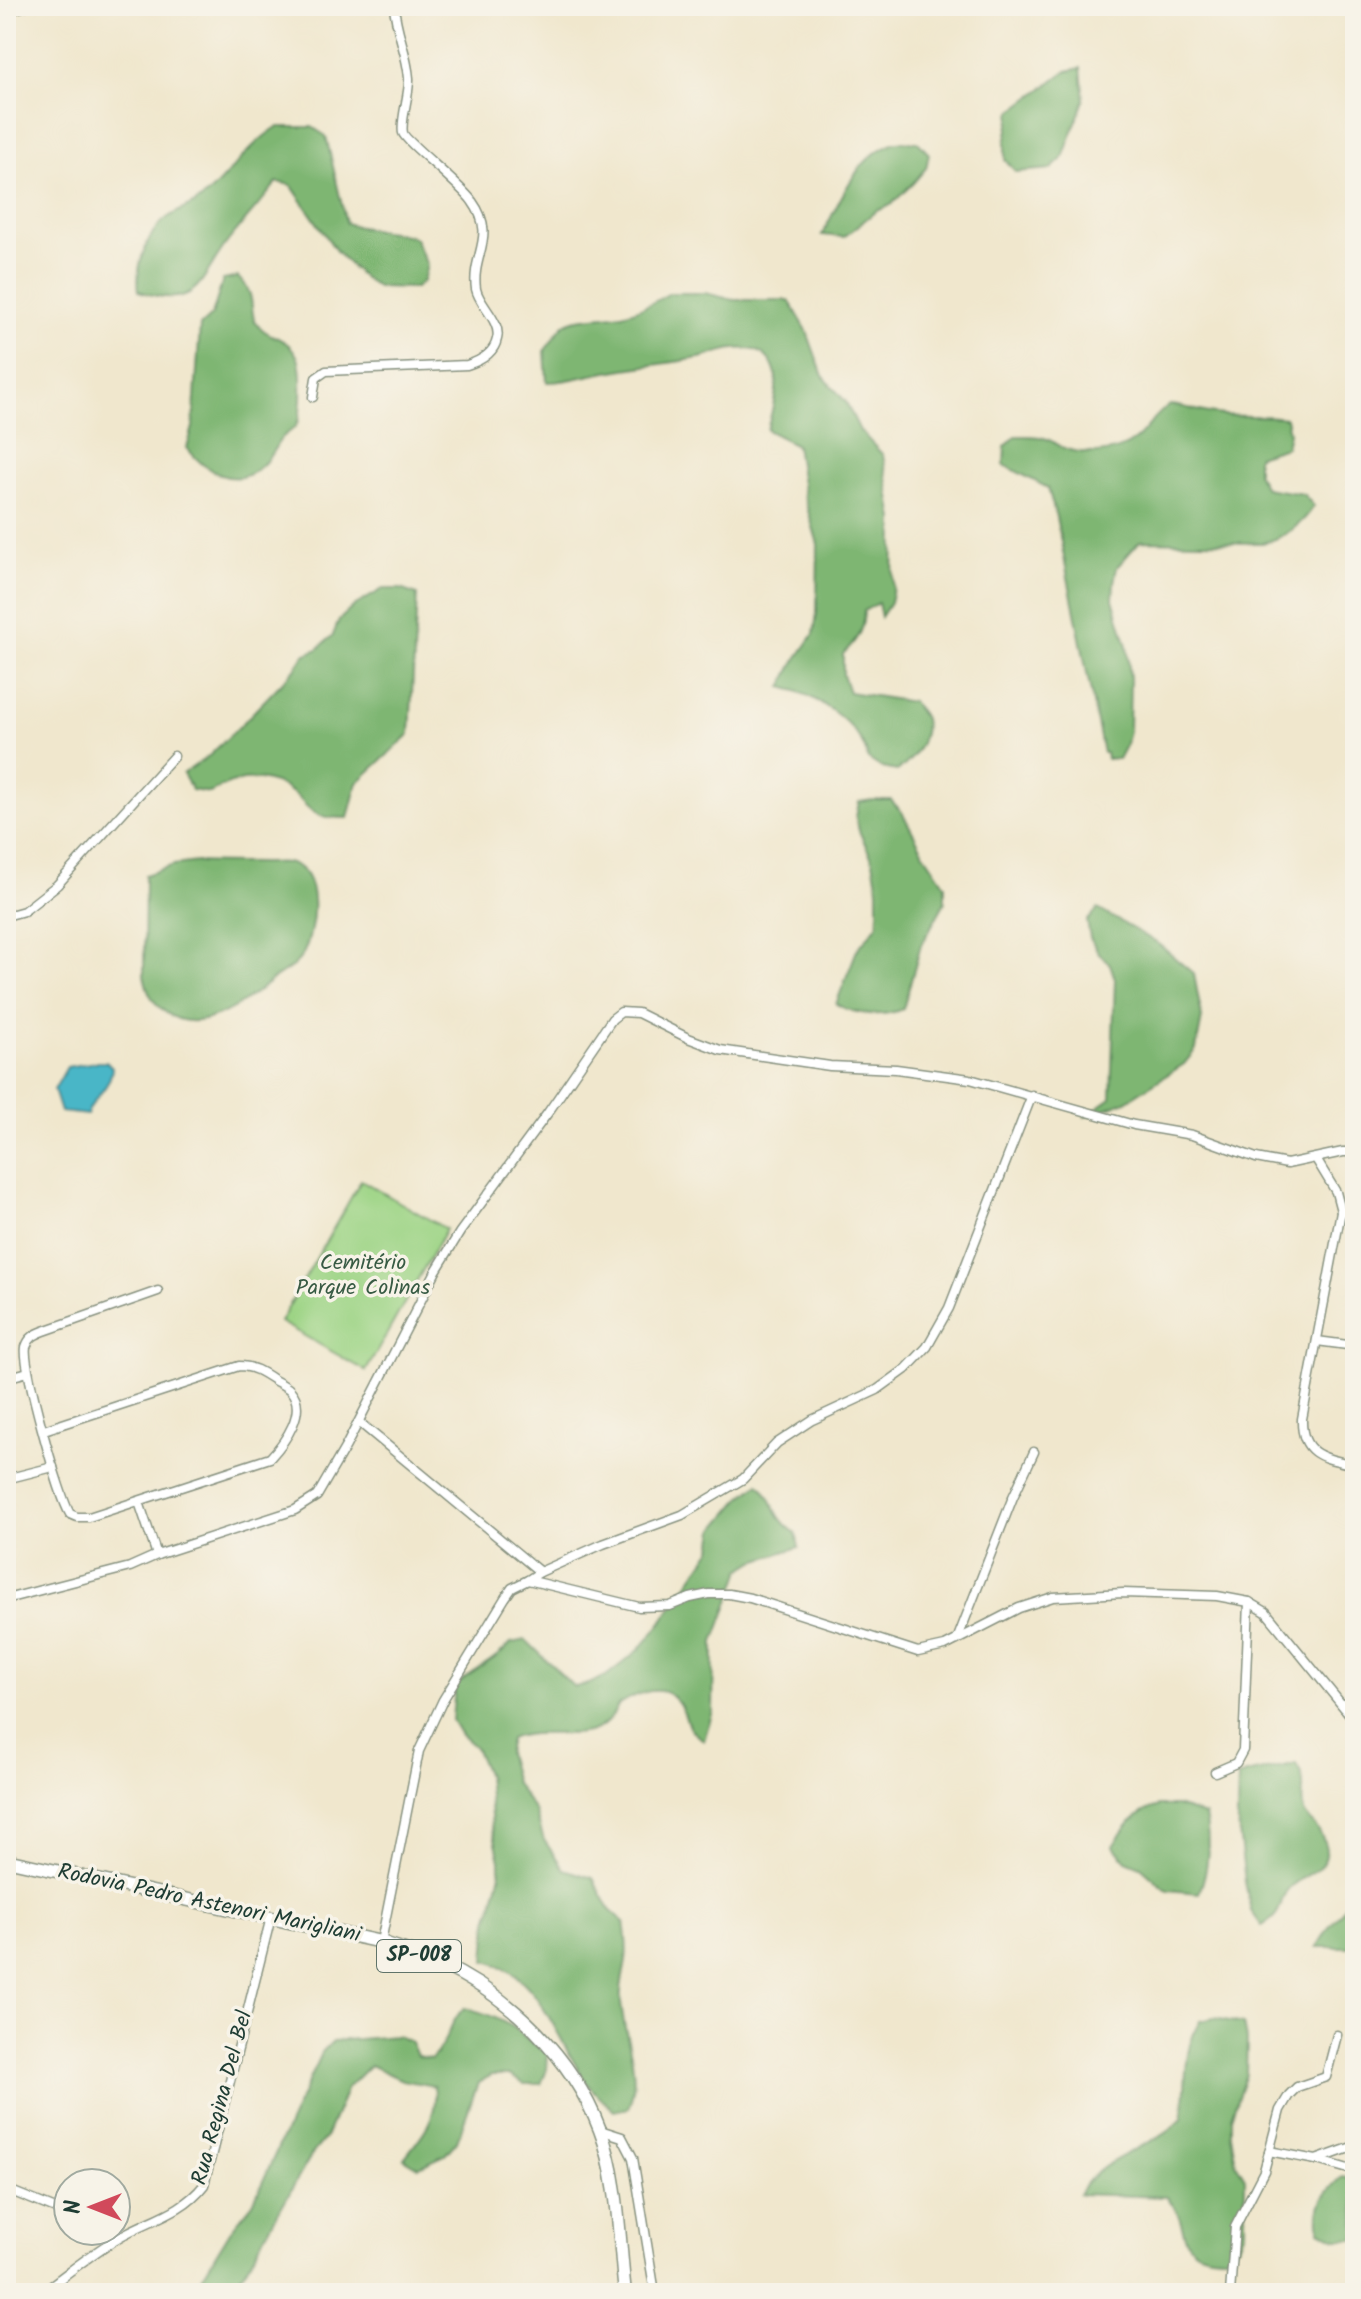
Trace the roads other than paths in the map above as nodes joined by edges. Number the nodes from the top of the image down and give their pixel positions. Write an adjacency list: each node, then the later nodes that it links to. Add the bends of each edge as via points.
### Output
1 (25, 6): 3 (street)
2 (394, 6): 4 (street, via 409,81 403,133 450,175 483,217 476,286 498,330 497,339 481,361 467,365 326,371 316,378)
3 (6, 12)
4 (313, 397)
5 (174, 756): 6 (street, via 57,885 24,911)
6 (6, 916)
7 (1032, 1095): 9 (street, via 1134,1125 1192,1135 1256,1158 1287,1164); 17 (street, via 944,1074 830,1066 720,1050 638,1013 621,1012 460,1232); 25 (street, via 949,1308 927,1347 906,1369 877,1390 812,1420 777,1443 743,1479 682,1515)
8 (1355, 1152): 9 (street)
9 (1316, 1159): 10 (street)
10 (1341, 1211): 11 (street); 13 (street)
11 (1355, 1213)
12 (158, 1291): 15 (street, via 33,1336 26,1350)
13 (1317, 1341): 14 (street); 20 (street, via 1302,1433 1322,1457)
14 (1355, 1346)
15 (28, 1372): 16 (street); 18 (street)
16 (6, 1378)
17 (359, 1422): 24 (street, via 317,1496 306,1505); 25 (street)
18 (44, 1430): 21 (street); 23 (street, via 239,1366 256,1369 289,1389 297,1410 283,1444 270,1458)
19 (1034, 1452): 29 (street)
20 (1355, 1465)
21 (53, 1467): 22 (street); 23 (street, via 65,1506 77,1517)
22 (6, 1479)
23 (139, 1502): 24 (street)
24 (157, 1555): 27 (street)
25 (540, 1572): 26 (street)
26 (528, 1580): 29 (street, via 639,1607 729,1594 918,1652); 34 (street, via 505,1598 443,1700 419,1751)
27 (6, 1599)
28 (1249, 1602): 29 (street, via 1123,1593 1053,1597 1019,1608); 30 (street, via 1266,1612); 31 (street, via 1243,1750 1236,1763)
29 (957, 1641)
30 (1355, 1721)
31 (1215, 1772)
32 (6, 1860): 33 (main road, Rodovia Pedro Astenori Marigliani / SP-008)
33 (271, 1917): 34 (main road, Rodovia Pedro Astenori Marigliani / SP-008); 43 (street, Rua Regina Del Bel, via 204,2185 178,2210)
34 (381, 1942): 36 (main road, Rodovia Pedro Astenori Marigliani / SP-008, via 439,1963 524,2018 579,2088)
35 (1337, 2035): 38 (street, via 1329,2073 1289,2095)
36 (600, 2130): 48 (main road, Rodovia Pedro Astenori Marigliani / SP-008); 49 (street, via 622,2137 633,2158)
37 (1355, 2146): 39 (street)
38 (1269, 2151): 39 (street); 50 (street, via 1235,2227)
39 (1316, 2160): 40 (street)
40 (1345, 2168)
41 (6, 2189): 42 (street)
42 (52, 2208)
43 (132, 2231)
44 (106, 2247): 47 (street, Rua Regina Del Bel)
45 (6, 2281): 46 (street)
46 (32, 2293)
47 (41, 2293)
48 (625, 2293)
49 (655, 2293)
50 (1230, 2293)

